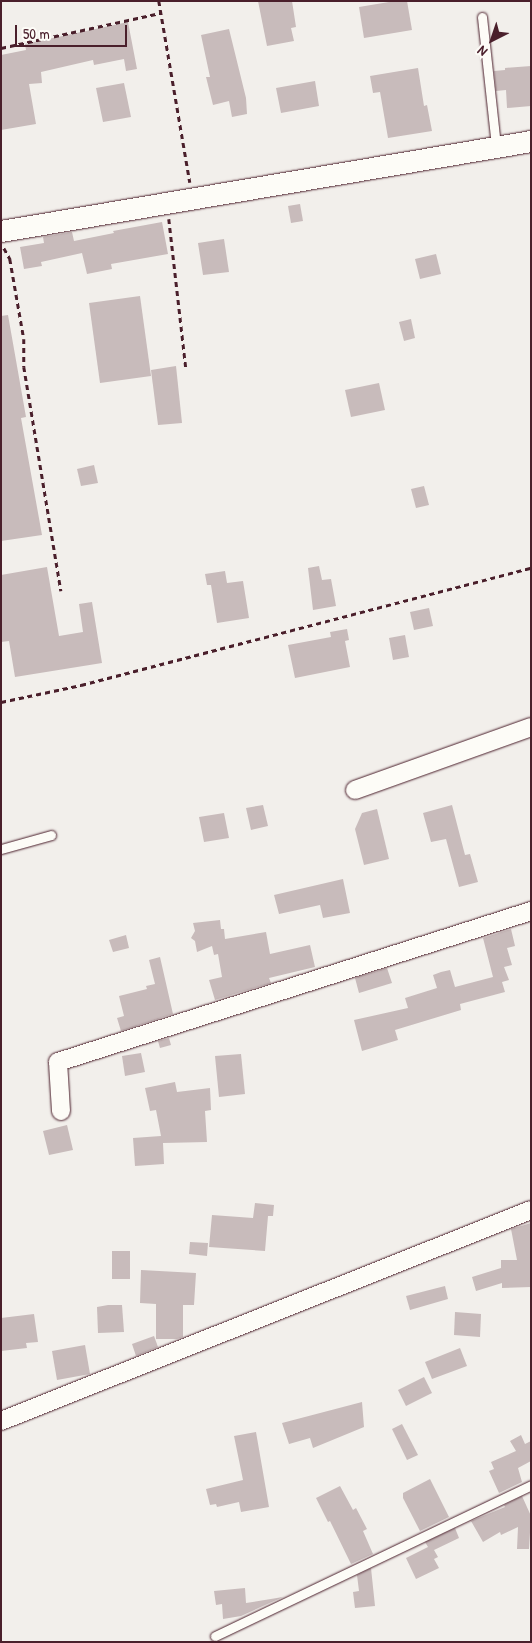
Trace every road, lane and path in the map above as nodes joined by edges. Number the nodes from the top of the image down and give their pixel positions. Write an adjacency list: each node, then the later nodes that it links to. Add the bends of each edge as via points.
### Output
1 (158, 1): 2 (path)
2 (160, 13): 4 (path); 7 (path)
3 (482, 17): 6 (lane)
4 (1, 48)
5 (531, 141): 6 (street)
6 (496, 146): 7 (street)
7 (192, 198): 8 (street)
8 (168, 203): 9 (street); 11 (path)
9 (1, 231)
10 (1, 242): 13 (path, via 10,259 24,339 24,367)
11 (186, 370)
12 (531, 568): 14 (path, via 81,685)
13 (61, 591)
14 (1, 702)
15 (531, 727): 16 (street)
16 (355, 790)
17 (51, 835): 18 (lane)
18 (1, 849)
19 (531, 911): 20 (street, via 58,1062)
20 (61, 1111)
21 (531, 1210): 22 (street)
22 (1, 1421)
23 (531, 1486): 24 (lane)
24 (214, 1636)

